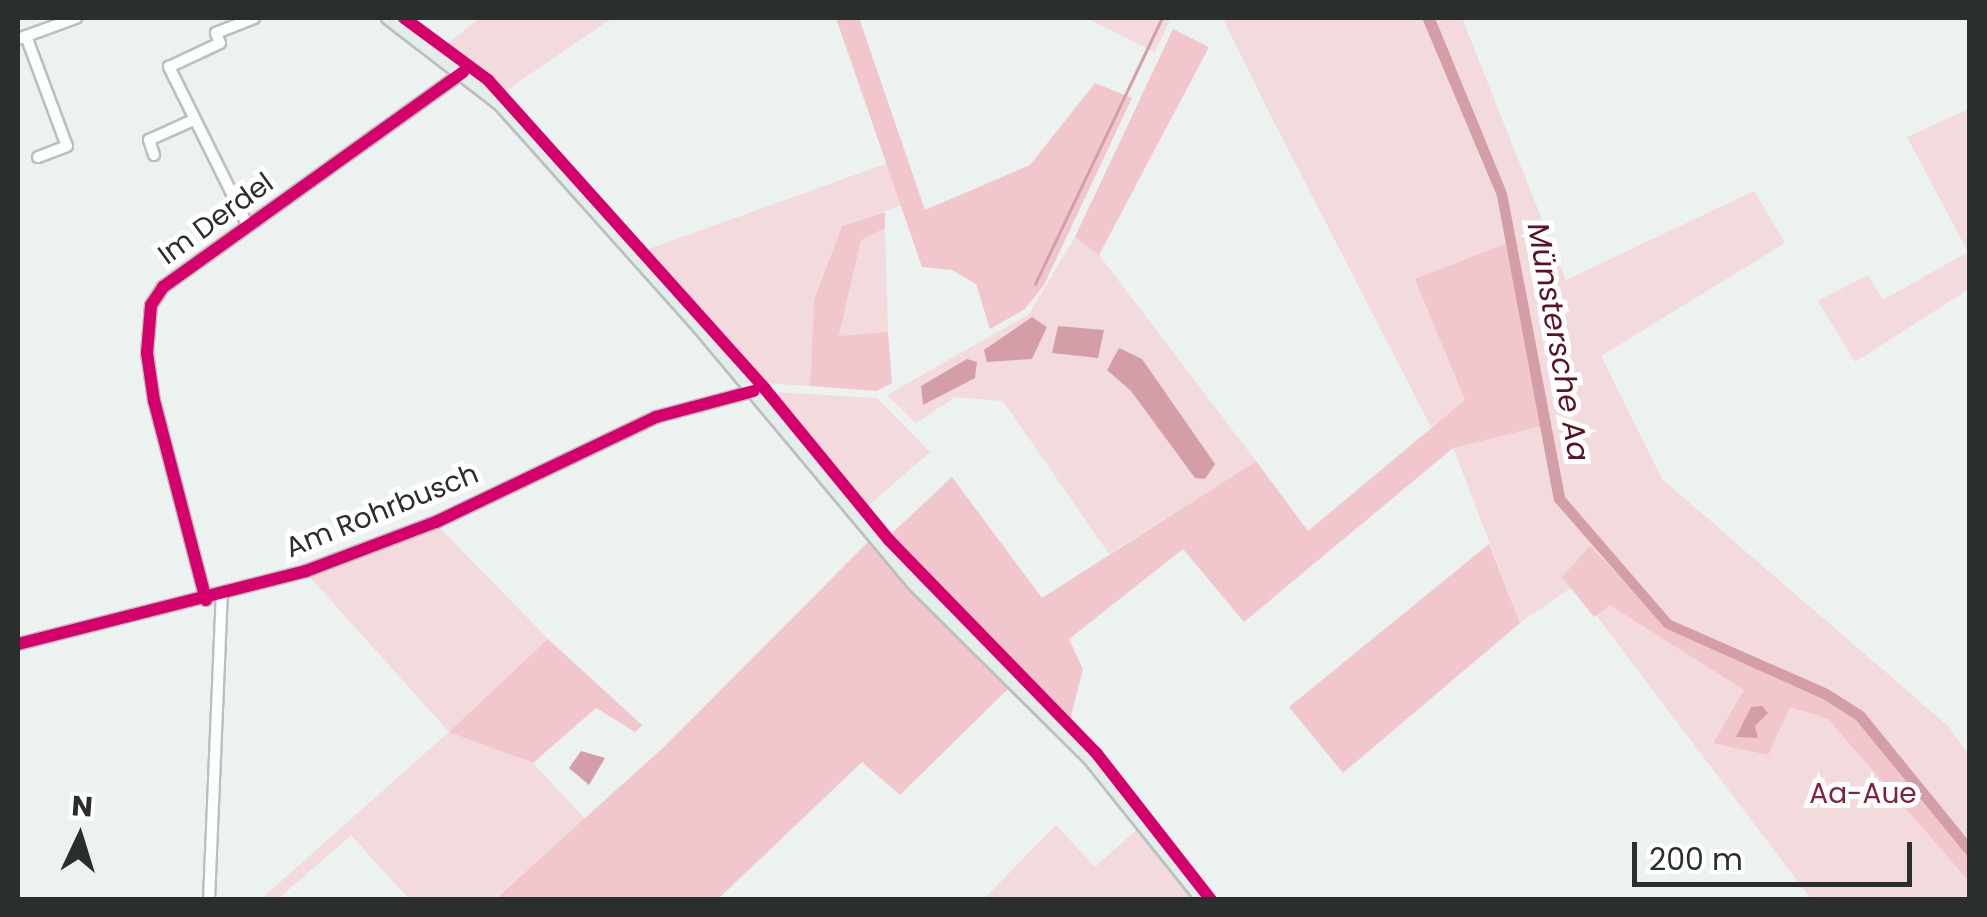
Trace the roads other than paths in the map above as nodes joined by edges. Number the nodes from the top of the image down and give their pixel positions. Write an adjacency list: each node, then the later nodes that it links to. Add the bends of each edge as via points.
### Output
1 (76, 18): 4 (street)
2 (254, 18): 6 (street, via 216,33 220,43 169,67)
3 (388, 18): 5 (main road)
4 (22, 38): 8 (street, via 67,146)
5 (463, 72): 9 (street, Im Derdel); 10 (main road, via 500,104)
6 (191, 121): 7 (street, via 148,140); 9 (street)
7 (154, 155)
8 (38, 157)
9 (248, 226): 12 (street, Im Derdel, via 163,287 148,321 154,401)
10 (754, 391): 11 (street, Am Rohrbusch, via 656,417 436,522); 15 (main road, via 913,583 1091,760)
11 (222, 595): 12 (street, Am Rohrbusch); 14 (street)
12 (206, 600): 13 (street, Am Rohrbusch)
13 (18, 644)
14 (209, 900)
15 (1202, 900)

